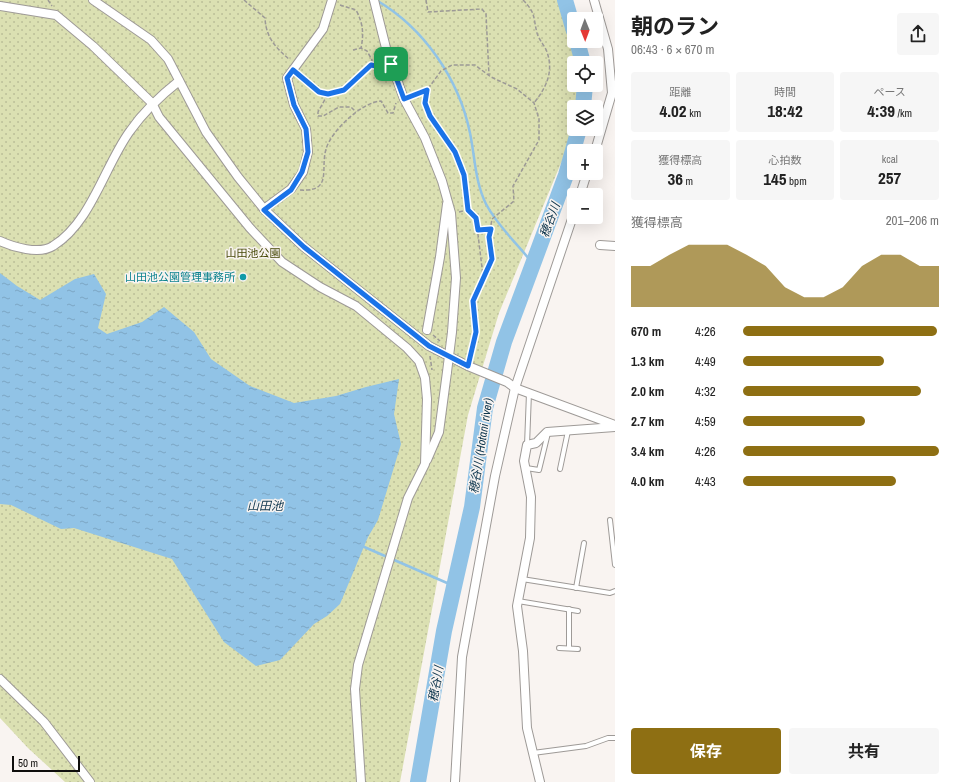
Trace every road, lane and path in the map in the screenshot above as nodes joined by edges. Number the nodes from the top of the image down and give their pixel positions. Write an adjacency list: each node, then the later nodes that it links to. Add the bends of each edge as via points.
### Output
1 (93, 0): 15 (street, via 151,40 168,59)
2 (244, 0): 13 (path, via 265,18 265,29 274,46)
3 (374, 0): 11 (street)
4 (426, 0): 14 (path, via 428,12 482,9 486,14)
5 (523, 0): 21 (path, via 533,10 538,34 547,52 550,70 545,89)
6 (594, 0): 17 (street, via 608,49)
7 (332, 2): 9 (path, via 356,10 363,28); 13 (street, via 323,29)
8 (0, 6): 20 (street, via 56,15 93,46)
9 (361, 48): 10 (path); 12 (path, via 367,51 372,60)
10 (353, 50)
11 (391, 64): 12 (path, via 381,67); 19 (street)
12 (371, 65): 18 (path, via 344,90)
13 (295, 67): 18 (path, via 319,92); 25 (street, via 287,78 294,105 306,129 308,152 302,172)
14 (489, 75): 16 (path, via 475,65 452,65 441,71); 21 (path, via 517,89)
15 (179, 81): 20 (street); 27 (street, via 206,132)
16 (427, 90): 19 (path); 30 (path, via 425,103 430,116 455,152 464,175 468,210 476,218)
17 (613, 90): 22 (street)
18 (328, 94): 23 (path, via 318,116 339,107 351,107)
19 (404, 99): 23 (path, via 396,102 392,113 388,113 381,101 375,101); 26 (street, via 425,138)
20 (152, 103): 31 (street, via 129,132 98,191 72,230 53,247 47,249 25,250); 43 (street, via 159,117 245,222 282,262 320,287 356,306 408,348 419,361 425,378 427,399)
21 (534, 104): 29 (path, via 539,118 539,140 513,186 514,201 492,219)
22 (611, 105): 24 (street)
23 (356, 112): 25 (path, via 339,128 326,149 324,178 320,185 311,191)
24 (597, 144)
25 (291, 190): 27 (street)
26 (447, 201): 35 (street); 43 (street, bridge, via 451,213 456,278 452,332 439,432)
27 (264, 210): 36 (street, via 304,247 429,346)
28 (570, 224): 37 (street)
29 (491, 229): 30 (path); 34 (path, via 489,237 492,259)
30 (478, 230): 34 (path)
31 (0, 241)
32 (600, 245): 33 (street)
33 (615, 246)
34 (483, 278): 36 (path, via 473,301 476,332)
35 (427, 330)
36 (471, 367): 37 (street)
37 (515, 388): 38 (street); 63 (street, via 480,551 462,657)
38 (529, 393): 39 (street); 42 (lane)
39 (615, 426): 41 (street)
40 (549, 431): 41 (street); 42 (street, via 536,443); 44 (lane, via 539,470)
41 (568, 431): 45 (lane)
42 (527, 445): 44 (street)
43 (425, 464): 62 (street, via 408,498 358,665 355,689)
44 (525, 468): 49 (street, via 531,497 530,538)
45 (560, 469)
46 (610, 520): 48 (lane)
47 (584, 543): 50 (lane)
48 (615, 564)
49 (522, 579): 50 (lane); 52 (street)
50 (576, 588): 51 (lane, via 610,593)
51 (615, 591)
52 (518, 601): 53 (lane); 60 (street, via 527,728)
53 (569, 609): 54 (lane); 56 (lane)
54 (578, 611)
55 (559, 648): 56 (lane)
56 (569, 648): 57 (lane)
57 (578, 649)
58 (0, 679): 61 (street, via 44,722)
59 (615, 738): 60 (lane, via 586,746)
60 (532, 754): 64 (street)
61 (90, 782)
62 (361, 782)
63 (455, 782)
64 (540, 782)

